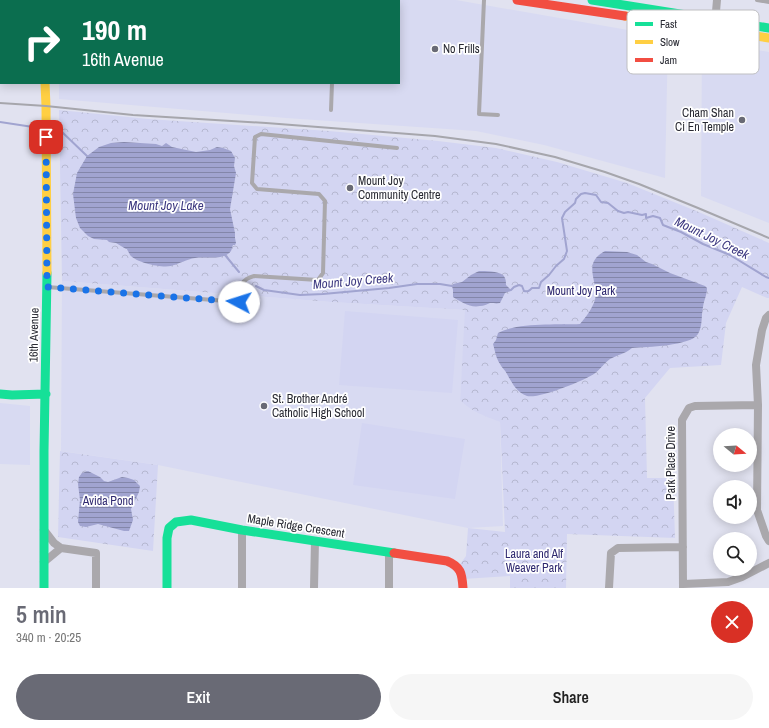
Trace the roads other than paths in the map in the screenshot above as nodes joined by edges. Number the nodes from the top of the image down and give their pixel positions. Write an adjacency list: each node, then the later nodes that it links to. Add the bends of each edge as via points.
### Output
1 (484, 0): 18 (lane, via 479,114)
2 (522, 0): 10 (main road)
3 (592, 0): 7 (main road)
4 (717, 0): 9 (street)
5 (757, 0): 6 (lane)
6 (769, 2)
7 (626, 3): 8 (main road)
8 (663, 10)
9 (716, 10)
10 (627, 16)
11 (759, 26): 12 (main road)
12 (769, 28)
13 (759, 37): 14 (main road)
14 (769, 38)
15 (45, 84): 20 (main road, 16th Avenue)
16 (332, 84): 17 (lane)
17 (331, 110)
18 (498, 115)
19 (397, 148): 20 (lane, via 261,134 255,137 252,183 257,189 319,194 325,201 323,273 318,280 254,276 247,278 242,285 239,302)
20 (47, 287): 23 (main road, 16th Avenue)
21 (769, 315): 24 (street, via 762,330 756,365)
22 (0, 394): 23 (main road)
23 (46, 394): 25 (main road, 16th Avenue)
24 (758, 406): 28 (street, via 757,510); 29 (street, Park Place Drive, via 688,408 682,420)
25 (44, 530): 30 (street); 32 (main road, 16th Avenue)
26 (242, 530): 27 (main road, Maple Ridge Crescent); 37 (main road, Maple Ridge Crescent, via 191,520 176,522 169,528 167,538); 38 (street)
27 (315, 541): 31 (main road, Maple Ridge Crescent); 39 (street)
28 (769, 541)
29 (683, 547): 34 (street, Park Place Drive); 42 (street, via 618,548 611,553)
30 (61, 548): 32 (street); 36 (street, via 96,554)
31 (388, 552): 40 (street); 41 (main road, Maple Ridge Crescent, via 447,560 461,572)
32 (44, 562): 35 (main road, 16th Avenue)
33 (769, 563): 34 (street, via 728,582)
34 (683, 586)
35 (44, 588)
36 (96, 588)
37 (167, 588)
38 (242, 588)
39 (314, 588)
40 (388, 588)
41 (463, 588)
42 (609, 588)

